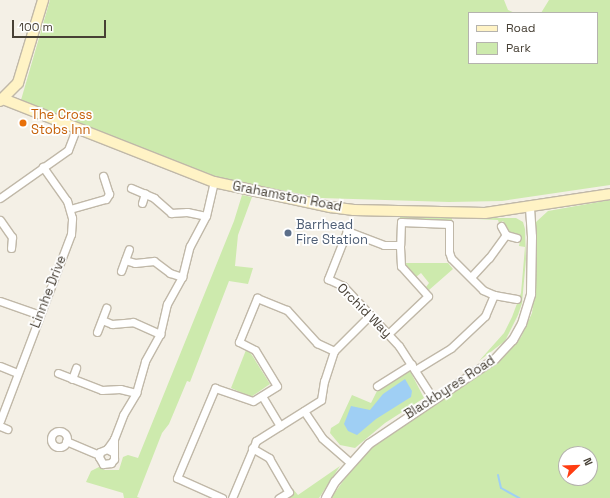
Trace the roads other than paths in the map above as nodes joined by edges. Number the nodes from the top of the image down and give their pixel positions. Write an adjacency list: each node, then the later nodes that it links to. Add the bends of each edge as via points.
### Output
1 (44, 0): 2 (main road, via 23,73 18,83)
2 (1, 100): 3 (main road, Grahamston Road)
3 (76, 129): 4 (street, via 68,150); 6 (main road, Grahamston Road)
4 (43, 167): 10 (street); 13 (street, Linnhe Drive)
5 (103, 176): 13 (street, via 109,194 106,199)
6 (214, 182): 12 (main road, Grahamston Road, via 330,207 485,213); 14 (street)
7 (131, 188): 8 (street)
8 (145, 193): 11 (street); 14 (street, via 158,200 171,213 187,212)
9 (610, 194): 12 (main road, Grahamston Road)
10 (0, 198)
11 (142, 203)
12 (530, 207): 46 (street, Blackbyres Road, via 530,294 522,324 513,340 495,359)
13 (70, 210): 30 (street, Linnhe Drive, via 71,234)
14 (206, 216): 24 (street, via 190,246)
15 (0, 220): 20 (street, via 12,237)
16 (501, 226): 17 (street)
17 (506, 235): 18 (street); 25 (street)
18 (517, 238)
19 (400, 245): 25 (street, via 401,222 449,224 449,252); 31 (street, Orchid Way, via 384,245 347,231 328,279 343,286); 35 (street, via 401,266 428,296)
20 (11, 248)
21 (130, 249): 22 (street)
22 (125, 260): 23 (street); 24 (street, via 135,263 154,261 170,273)
23 (121, 271)
24 (182, 277): 34 (street, via 167,304)
25 (471, 277): 26 (street, via 483,290)
26 (494, 295): 27 (street); 38 (street, via 485,316 451,348)
27 (517, 299)
28 (0, 301): 30 (street)
29 (106, 308): 32 (street)
30 (40, 315): 40 (street, Linnhe Drive)
31 (370, 315): 35 (street, Orchid Way); 36 (street)
32 (102, 320): 33 (street); 34 (street, via 112,324 133,322)
33 (97, 332)
34 (160, 334): 44 (street, via 145,361)
35 (388, 334): 38 (street, Orchid Way)
36 (334, 351): 45 (street, via 317,343 288,310 257,298 239,342 255,350 277,386); 47 (street, via 324,380 321,400)
37 (0, 366): 40 (street)
38 (414, 367): 43 (street); 46 (street, Orchid Way)
39 (76, 368): 42 (street)
40 (17, 373): 48 (street, Linnhe Drive)
41 (58, 373): 42 (street)
42 (72, 379): 44 (street, via 102,390 120,389)
43 (377, 386)
44 (136, 393): 50 (street, via 123,415)
45 (262, 396): 49 (street); 57 (street, via 249,400 215,388 177,478)
46 (434, 400): 56 (street, Blackbyres Road, via 381,434)
47 (304, 411): 49 (street); 56 (street, via 322,438)
48 (0, 421)
49 (280, 426): 52 (street, via 256,441)
50 (114, 439): 53 (street); 55 (street)
51 (66, 441): 54 (street)
52 (252, 448): 58 (street); 59 (street, via 269,458 289,492)
53 (107, 449): 54 (street); 55 (street)
54 (99, 454): 55 (street, via 103,464 109,464)
55 (116, 459)
56 (350, 462): 60 (street, Blackbyres Road)
57 (222, 498)
58 (232, 498)
59 (279, 498)
60 (326, 498)

